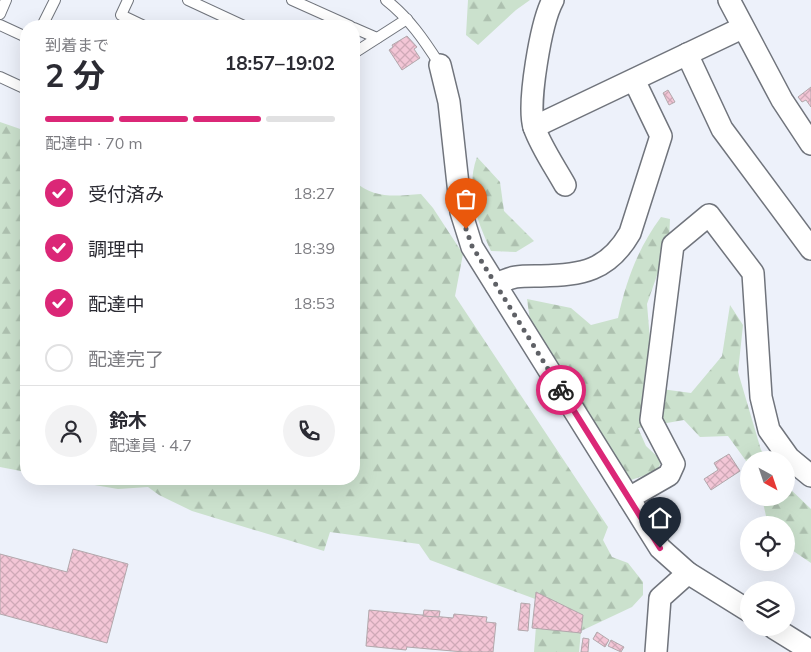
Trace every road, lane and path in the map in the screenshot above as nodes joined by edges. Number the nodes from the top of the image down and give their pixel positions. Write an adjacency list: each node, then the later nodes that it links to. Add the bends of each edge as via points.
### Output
1 (6, 0): 9 (lane)
2 (55, 0): 11 (lane)
3 (128, 0): 12 (lane, via 121,15)
4 (188, 0): 13 (lane)
5 (292, 0): 14 (lane)
6 (386, 0): 10 (lane)
7 (553, 0): 26 (street, via 533,82)
8 (729, 0): 16 (street)
9 (0, 14)
10 (407, 19): 19 (lane); 22 (lane)
11 (45, 20)
12 (131, 20)
13 (231, 20)
14 (336, 20)
15 (0, 25): 18 (lane)
16 (742, 28): 21 (street); 27 (street, via 790,114)
17 (360, 31): 19 (lane)
18 (20, 34)
19 (377, 38): 20 (lane)
20 (360, 49)
21 (687, 54): 24 (street); 29 (street, via 722,129)
22 (440, 65): 30 (street, via 449,102 461,212 472,246)
23 (0, 77): 25 (lane)
24 (634, 80): 26 (street); 30 (street, via 661,136 630,233 622,247 590,270 572,275 509,277)
25 (20, 86)
26 (534, 127): 28 (street)
27 (811, 144)
28 (565, 185)
29 (811, 248)
30 (496, 285): 32 (street)
31 (811, 476): 32 (street, via 789,458 769,430 761,397 754,273 709,215 673,245 651,420 674,464 669,475)
32 (629, 498): 33 (street, via 660,548)
33 (688, 573): 34 (street); 37 (street, via 660,598)
34 (740, 605)
35 (787, 636): 36 (street)
36 (811, 651)
37 (656, 652)

